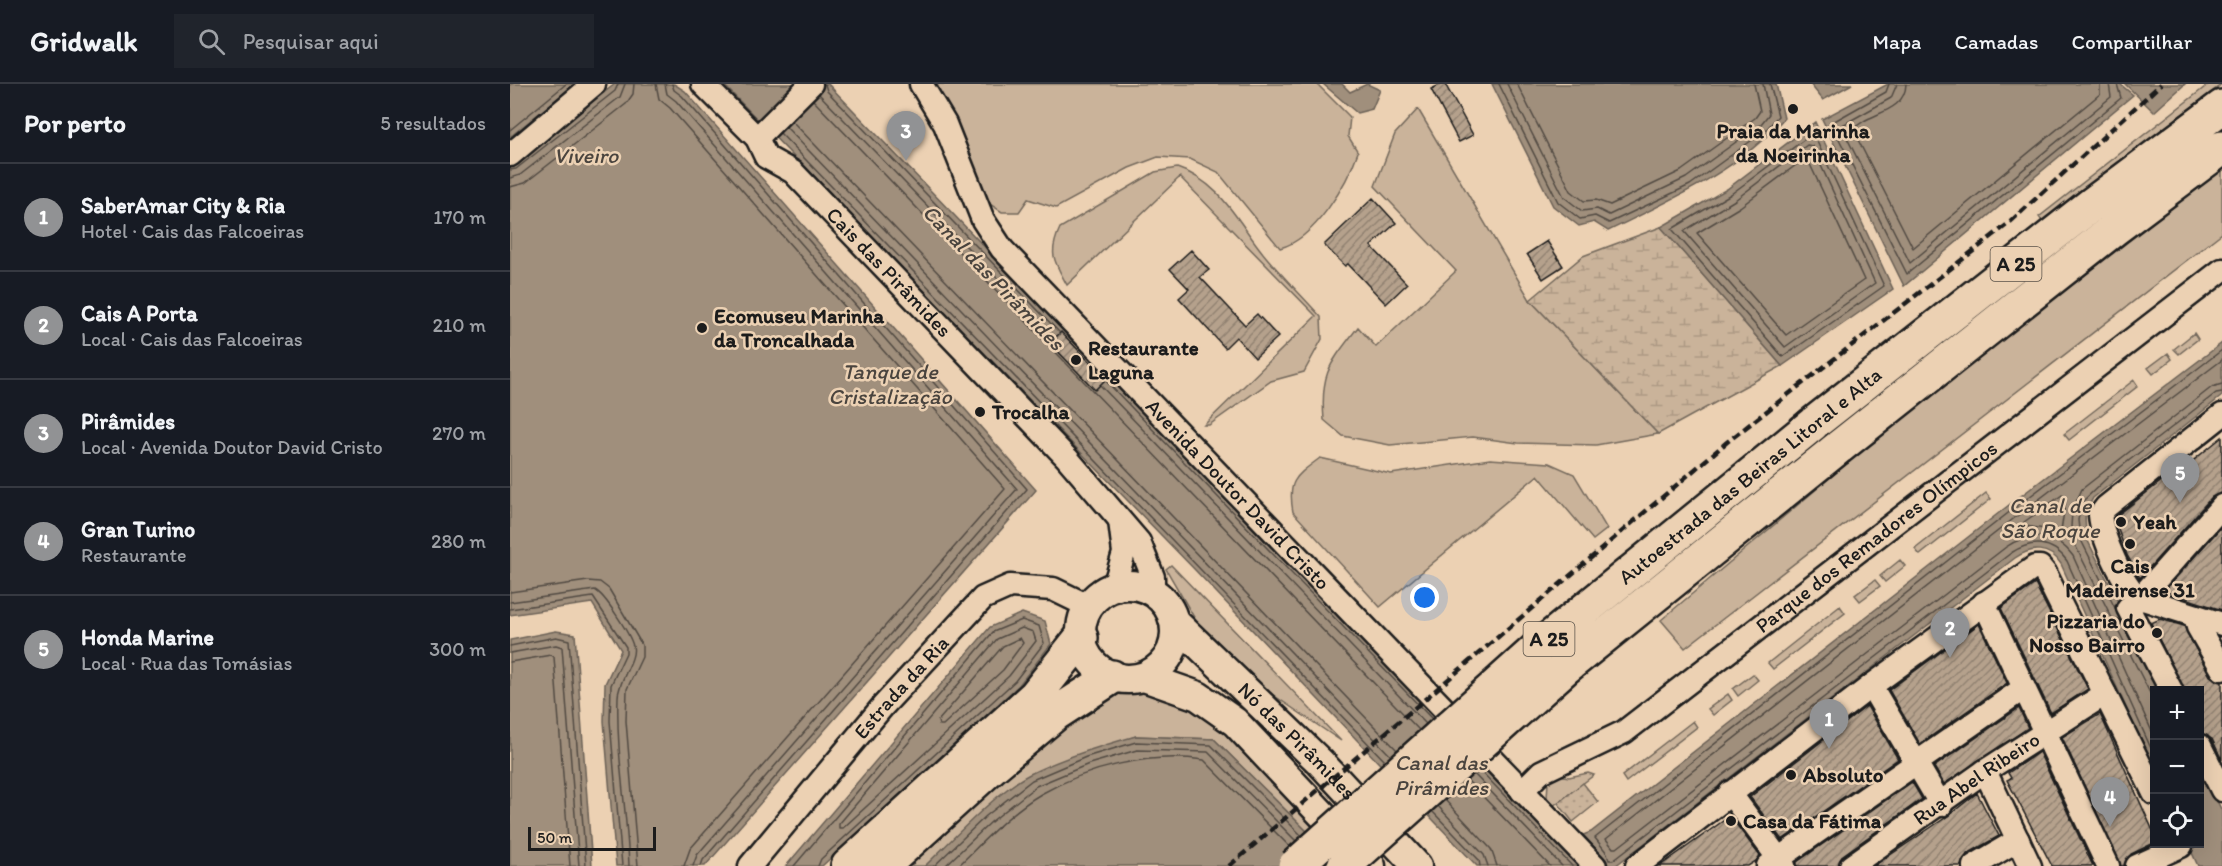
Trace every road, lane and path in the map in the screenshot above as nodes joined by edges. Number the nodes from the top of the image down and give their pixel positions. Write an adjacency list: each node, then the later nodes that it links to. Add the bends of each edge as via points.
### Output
1 (594, 84): 8 (street)
2 (703, 84): 6 (street, Cais das Pirâmides)
3 (811, 84): 6 (street)
4 (921, 84): 33 (street, Avenida Doutor David Cristo, via 945,124 984,220 1002,249)
5 (2222, 107): 43 (highway, Autoestrada das Beiras Litoral e Alta / A 25, bridge, via 2081,212 1539,647)
6 (761, 134): 12 (street, Cais das Pirâmides, via 766,157 793,172 1067,458)
7 (2222, 148): 44 (highway, Autoestrada das Beiras Litoral e Alta / A 25, bridge, via 2114,229 1565,668)
8 (510, 155)
9 (2222, 270): 33 (street, Parque dos Remadores Olímpicos, via 1624,732 1541,772)
10 (2222, 415): 15 (street, via 2100,515 2115,560 2131,591)
11 (2222, 506): 15 (street)
12 (1120, 521): 13 (street, via 1124,553); 14 (street, Cais das Pirâmides, via 1139,542 1153,577)
13 (1114, 587): 14 (main road, via 1139,586); 17 (main road, via 1095,597)
14 (1154, 592): 19 (main road, Nó das Pirâmides, via 1165,602)
15 (2140, 598): 18 (street); 25 (street, via 2128,608)
16 (1984, 603): 24 (street); 26 (street); 27 (street, via 2031,569 2040,567)
17 (1088, 606): 21 (main road, via 1080,626); 40 (street, Estrada da Ria, via 1053,589 1010,586 983,598 883,706)
18 (2195, 616): 20 (street); 22 (street)
19 (1174, 621): 23 (main road, via 1174,645 1167,659 1157,670); 46 (main road, Nó das Pirâmides, via 1320,762)
20 (2222, 624)
21 (1081, 638): 23 (main road, Nó das Pirâmides, via 1087,657 1098,669); 41 (highway, via 1035,696)
22 (2222, 669)
23 (1128, 677): 42 (highway, via 1055,714); 45 (main road, Nó das Pirâmides, via 1198,696 1235,722)
24 (1871, 686): 30 (street); 35 (street)
25 (2169, 686)
26 (2024, 688): 28 (street); 30 (street)
27 (2105, 694): 28 (street, Rua Abel Ribeiro); 32 (street)
28 (2043, 732): 31 (street, Rua Abel Ribeiro); 52 (street)
29 (2204, 756): 34 (street)
30 (1917, 763): 36 (street); 39 (street)
31 (1985, 771): 36 (street, Rua Abel Ribeiro); 37 (street)
32 (2150, 784)
33 (1522, 790): 47 (street, Avenida Doutor David Cristo)
34 (2222, 790)
35 (1730, 792): 39 (street); 48 (street)
36 (1941, 805): 49 (street, Rua Abel Ribeiro)
37 (2018, 840): 50 (street); 51 (street)
38 (2184, 852): 53 (street)
39 (1777, 864)
40 (750, 866)
41 (848, 866)
42 (883, 866)
43 (1294, 866)
44 (1344, 866)
45 (1371, 866)
46 (1417, 866)
47 (1595, 866)
48 (1637, 866)
49 (1851, 866)
50 (1974, 866)
51 (2030, 866)
52 (2108, 866)
53 (2137, 866)

